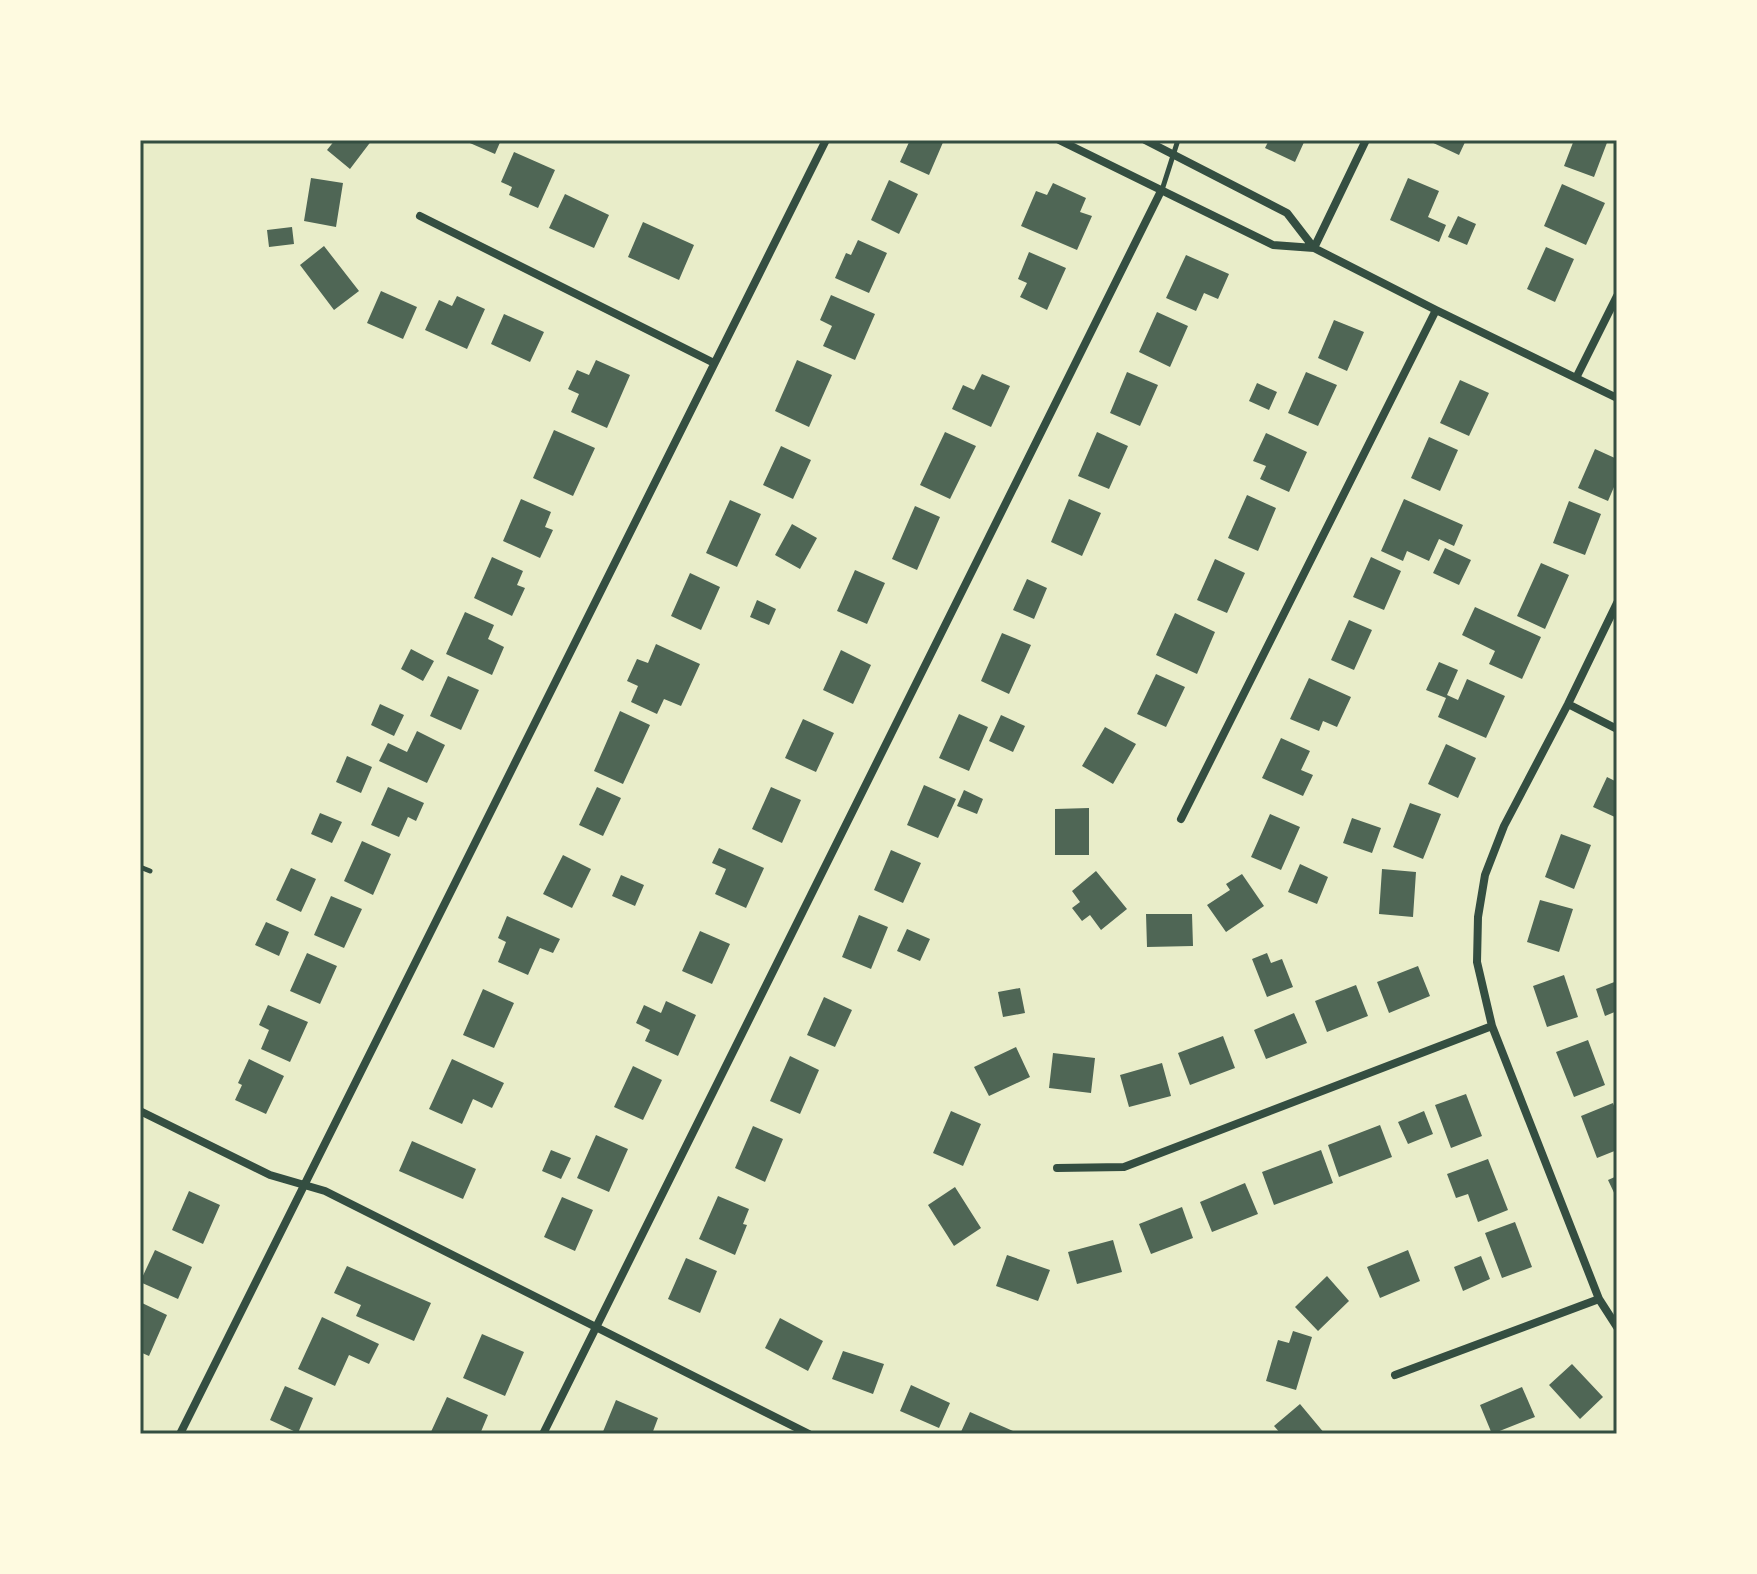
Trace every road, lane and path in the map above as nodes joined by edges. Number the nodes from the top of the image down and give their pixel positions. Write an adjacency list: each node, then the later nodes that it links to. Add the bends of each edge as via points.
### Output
1 (826, 140): 12 (street)
2 (1059, 140): 7 (street)
3 (1145, 140): 6 (street)
4 (1178, 140): 6 (lane)
5 (1366, 140): 9 (street)
6 (1174, 154): 7 (lane); 9 (street, via 1287,213)
7 (1161, 191): 9 (street, via 1273,245); 26 (street)
8 (420, 216): 12 (street)
9 (1314, 248): 11 (street)
10 (1617, 296): 13 (street)
11 (1436, 310): 13 (street); 18 (street)
12 (714, 363): 24 (street)
13 (1576, 378): 14 (street)
14 (1617, 398)
15 (1617, 603): 16 (street)
16 (1568, 704): 17 (street); 21 (street, via 1504,826 1485,875 1477,962)
17 (1617, 729)
18 (1181, 819)
19 (140, 867): 20 (lane)
20 (150, 871)
21 (1492, 1026): 23 (street, via 1124,1167); 25 (street)
22 (140, 1111): 24 (street, via 270,1175)
23 (1057, 1168)
24 (303, 1185): 26 (street, via 325,1191); 29 (street)
25 (1599, 1299): 27 (street); 28 (street)
26 (596, 1326): 30 (street); 31 (street)
27 (1617, 1327)
28 (1395, 1375)
29 (180, 1434)
30 (543, 1434)
31 (809, 1434)

